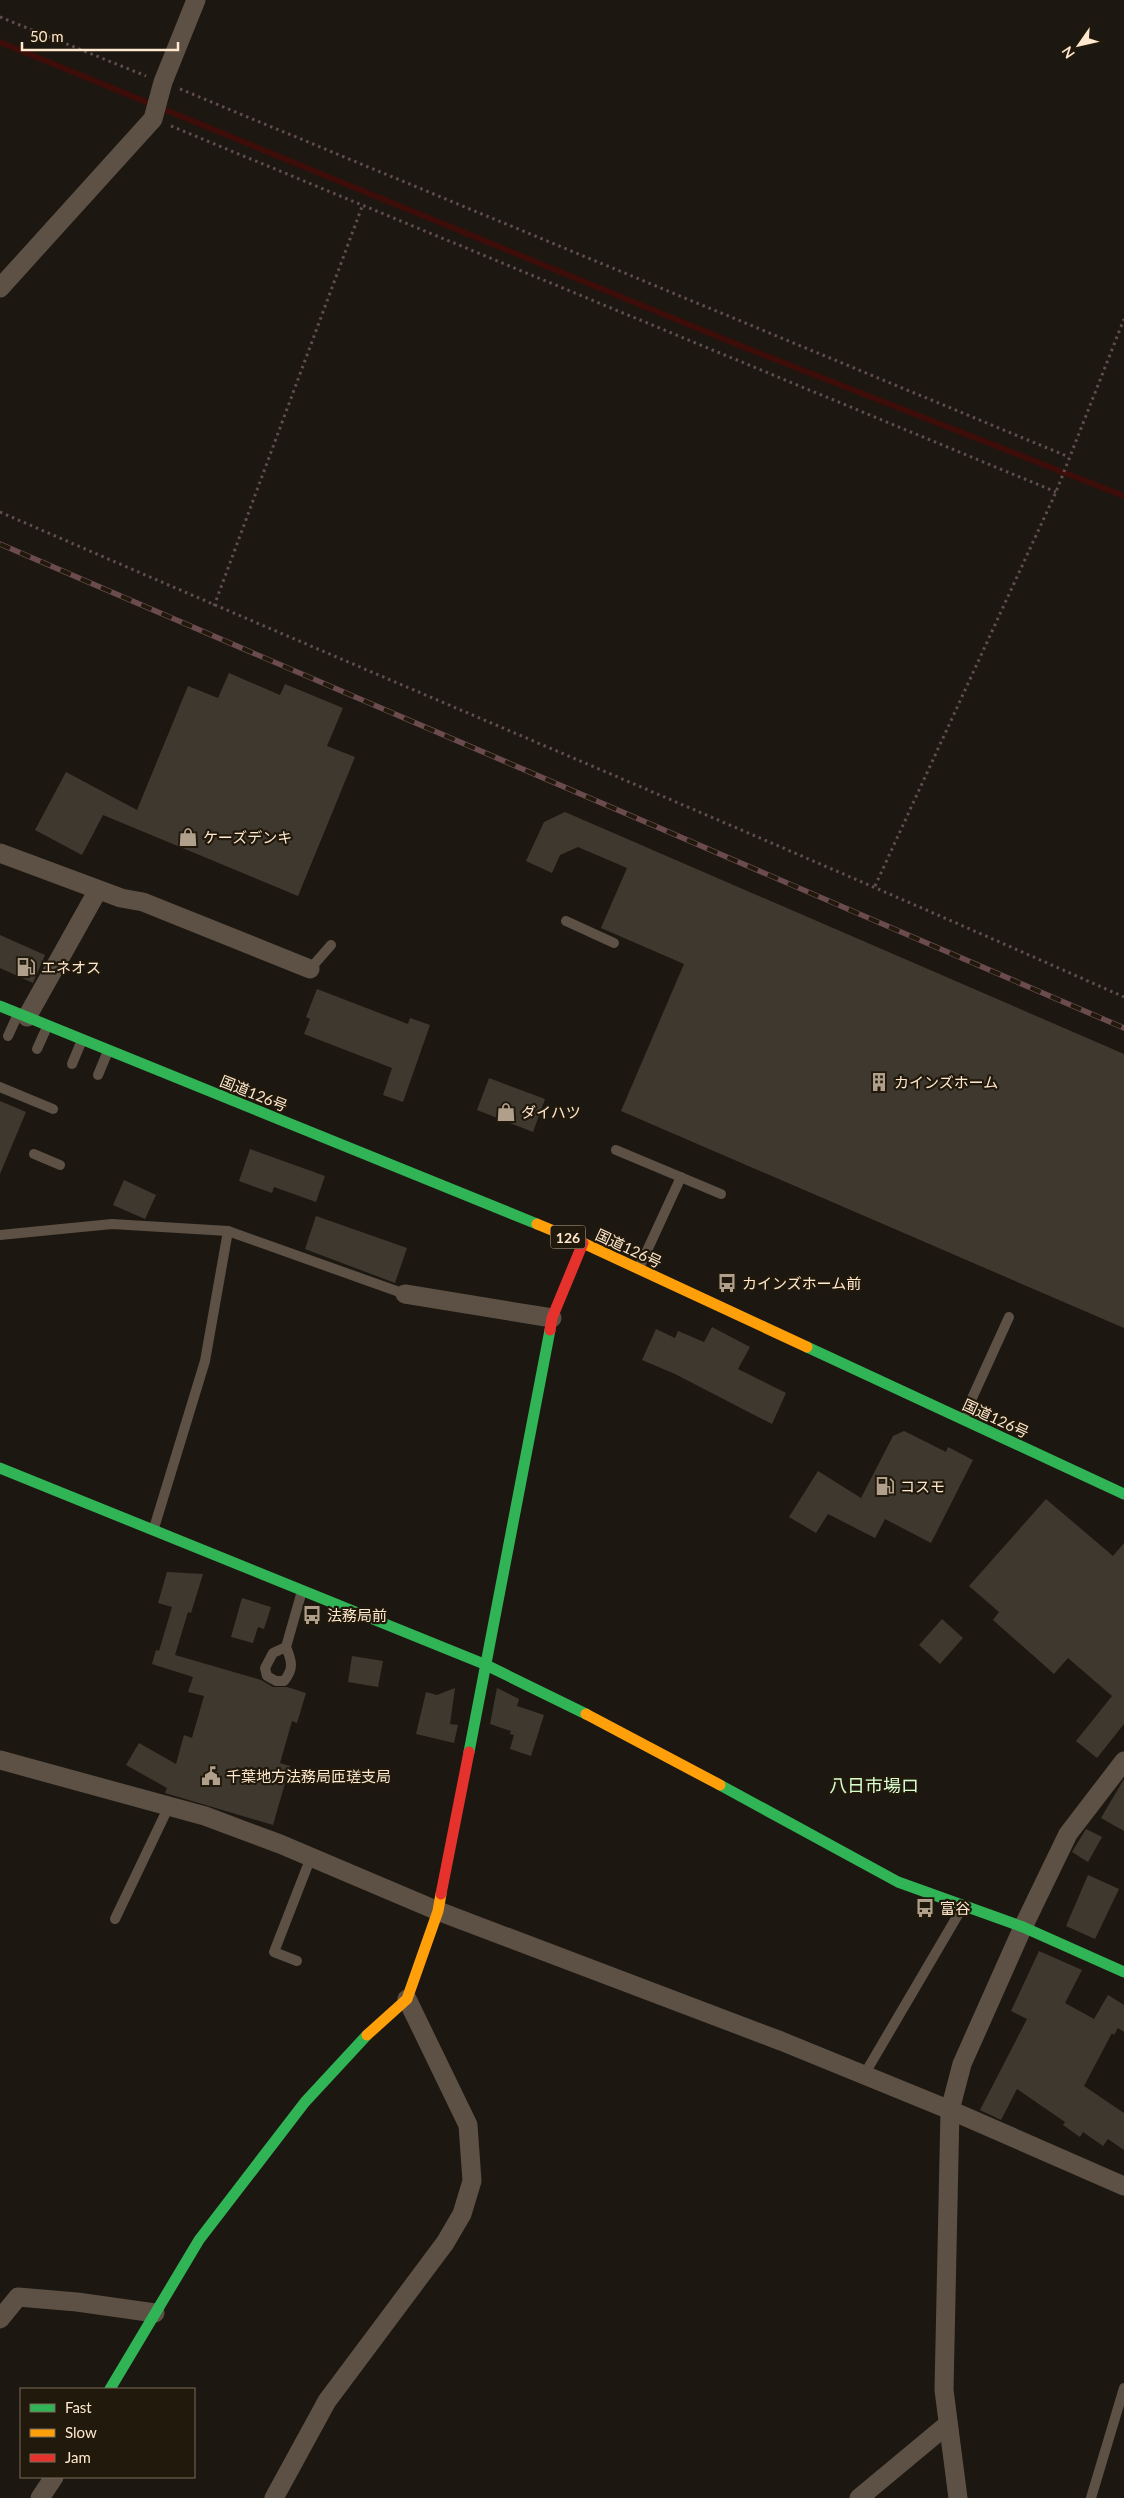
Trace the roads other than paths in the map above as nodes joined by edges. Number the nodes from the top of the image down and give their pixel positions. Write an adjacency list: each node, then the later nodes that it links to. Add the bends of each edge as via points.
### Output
1 (196, 0): 2 (street, via 153,119)
2 (0, 288)
3 (0, 853): 4 (street)
4 (98, 890): 8 (street, via 143,902); 10 (street)
5 (566, 921): 6 (lane)
6 (614, 943)
7 (331, 945): 8 (lane)
8 (310, 970)
9 (0, 1006): 10 (main road, 国道126号 / 126)
10 (22, 1015): 11 (main road, 国道126号 / 126); 12 (lane)
11 (47, 1026): 13 (main road, 国道126号 / 126); 14 (lane)
12 (8, 1036)
13 (82, 1040): 15 (main road, 国道126号 / 126); 16 (lane)
14 (37, 1049)
15 (109, 1051): 17 (lane); 27 (main road, 国道126号 / 126)
16 (72, 1064)
17 (98, 1075)
18 (0, 1087): 19 (lane)
19 (53, 1109)
20 (616, 1150): 23 (lane)
21 (34, 1154): 22 (lane)
22 (60, 1165)
23 (681, 1177): 24 (lane); 28 (lane)
24 (721, 1194)
25 (228, 1230): 26 (lane, via 112,1224); 29 (lane); 35 (lane, via 205,1362)
26 (0, 1235)
27 (583, 1243): 28 (main road, 国道126号 / 126); 31 (main road)
28 (638, 1269): 32 (main road, 国道126号 / 126)
29 (405, 1294): 31 (street)
30 (1009, 1317): 32 (lane)
31 (552, 1318): 38 (main road)
32 (963, 1419): 34 (main road, 国道126号 / 126)
33 (0, 1468): 35 (main road)
34 (1124, 1494)
35 (154, 1528): 36 (main road)
36 (302, 1590): 37 (lane); 38 (main road)
37 (286, 1647)
38 (484, 1664): 43 (main road, via 630,1736 898,1882); 44 (main road)
39 (0, 1760): 41 (street)
40 (1124, 1760): 46 (street, via 1068,1834)
41 (169, 1806): 42 (street, via 205,1816); 45 (lane)
42 (310, 1857): 44 (street); 47 (lane, via 274,1952)
43 (964, 1906): 46 (main road); 50 (lane)
44 (438, 1911): 49 (main road); 50 (street)
45 (115, 1919)
46 (1023, 1927): 48 (main road); 51 (street, via 962,2064)
47 (297, 1961)
48 (1124, 1972)
49 (407, 1999): 53 (main road, via 358,2043 305,2102 199,2240); 60 (street, via 468,2125 472,2181 462,2214 445,2243 327,2401)
50 (864, 2075): 51 (street)
51 (950, 2110): 52 (street); 57 (street, via 944,2390)
52 (1124, 2186)
53 (155, 2313): 54 (street, via 18,2297); 55 (main road)
54 (0, 2319)
55 (111, 2388)
56 (1124, 2388): 63 (lane)
57 (948, 2424): 61 (street); 62 (street)
58 (53, 2478): 59 (street)
59 (40, 2498)
60 (274, 2498)
61 (859, 2498)
62 (958, 2498)
63 (1091, 2498)

